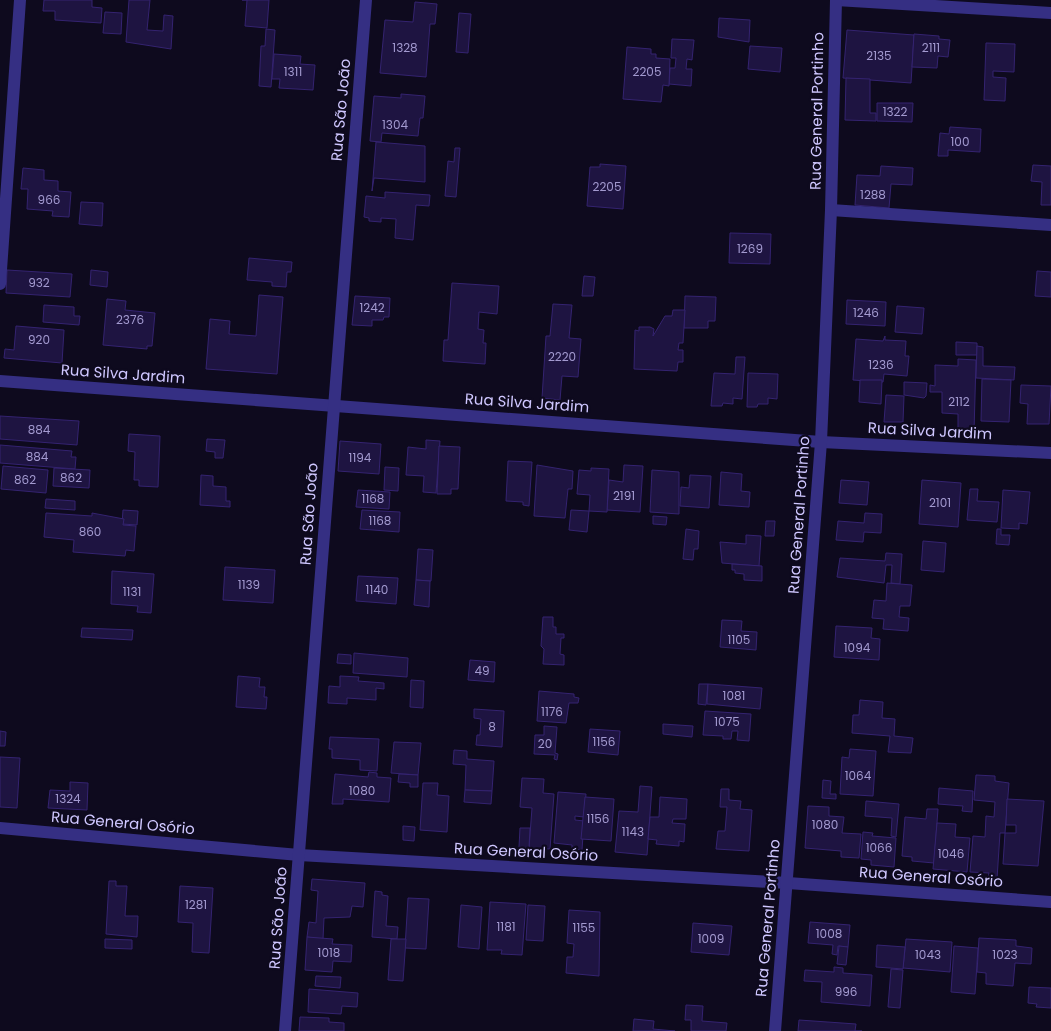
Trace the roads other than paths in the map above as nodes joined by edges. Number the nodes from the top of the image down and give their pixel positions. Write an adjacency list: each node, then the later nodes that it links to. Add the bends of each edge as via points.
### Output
1 (20, 0): 7 (street)
2 (366, 0): 9 (street, Rua São João)
3 (836, 0): 4 (street); 5 (street, Rua General Portinho)
4 (1051, 13)
5 (831, 210): 6 (street); 10 (street, Rua General Portinho)
6 (1051, 225)
7 (0, 284)
8 (0, 382): 9 (street, Rua Silva Jardim)
9 (334, 405): 10 (street, Rua Silva Jardim); 13 (street, Rua São João)
10 (820, 442): 11 (street, Rua Silva Jardim); 14 (street, Rua General Portinho)
11 (1051, 453)
12 (0, 828): 13 (street, Rua General Osório)
13 (299, 855): 14 (street, Rua General Osório); 16 (street, Rua São João)
14 (788, 883): 15 (street, Rua General Osório); 17 (street, Rua General Portinho)
15 (1051, 902)
16 (285, 1031)
17 (775, 1031)

